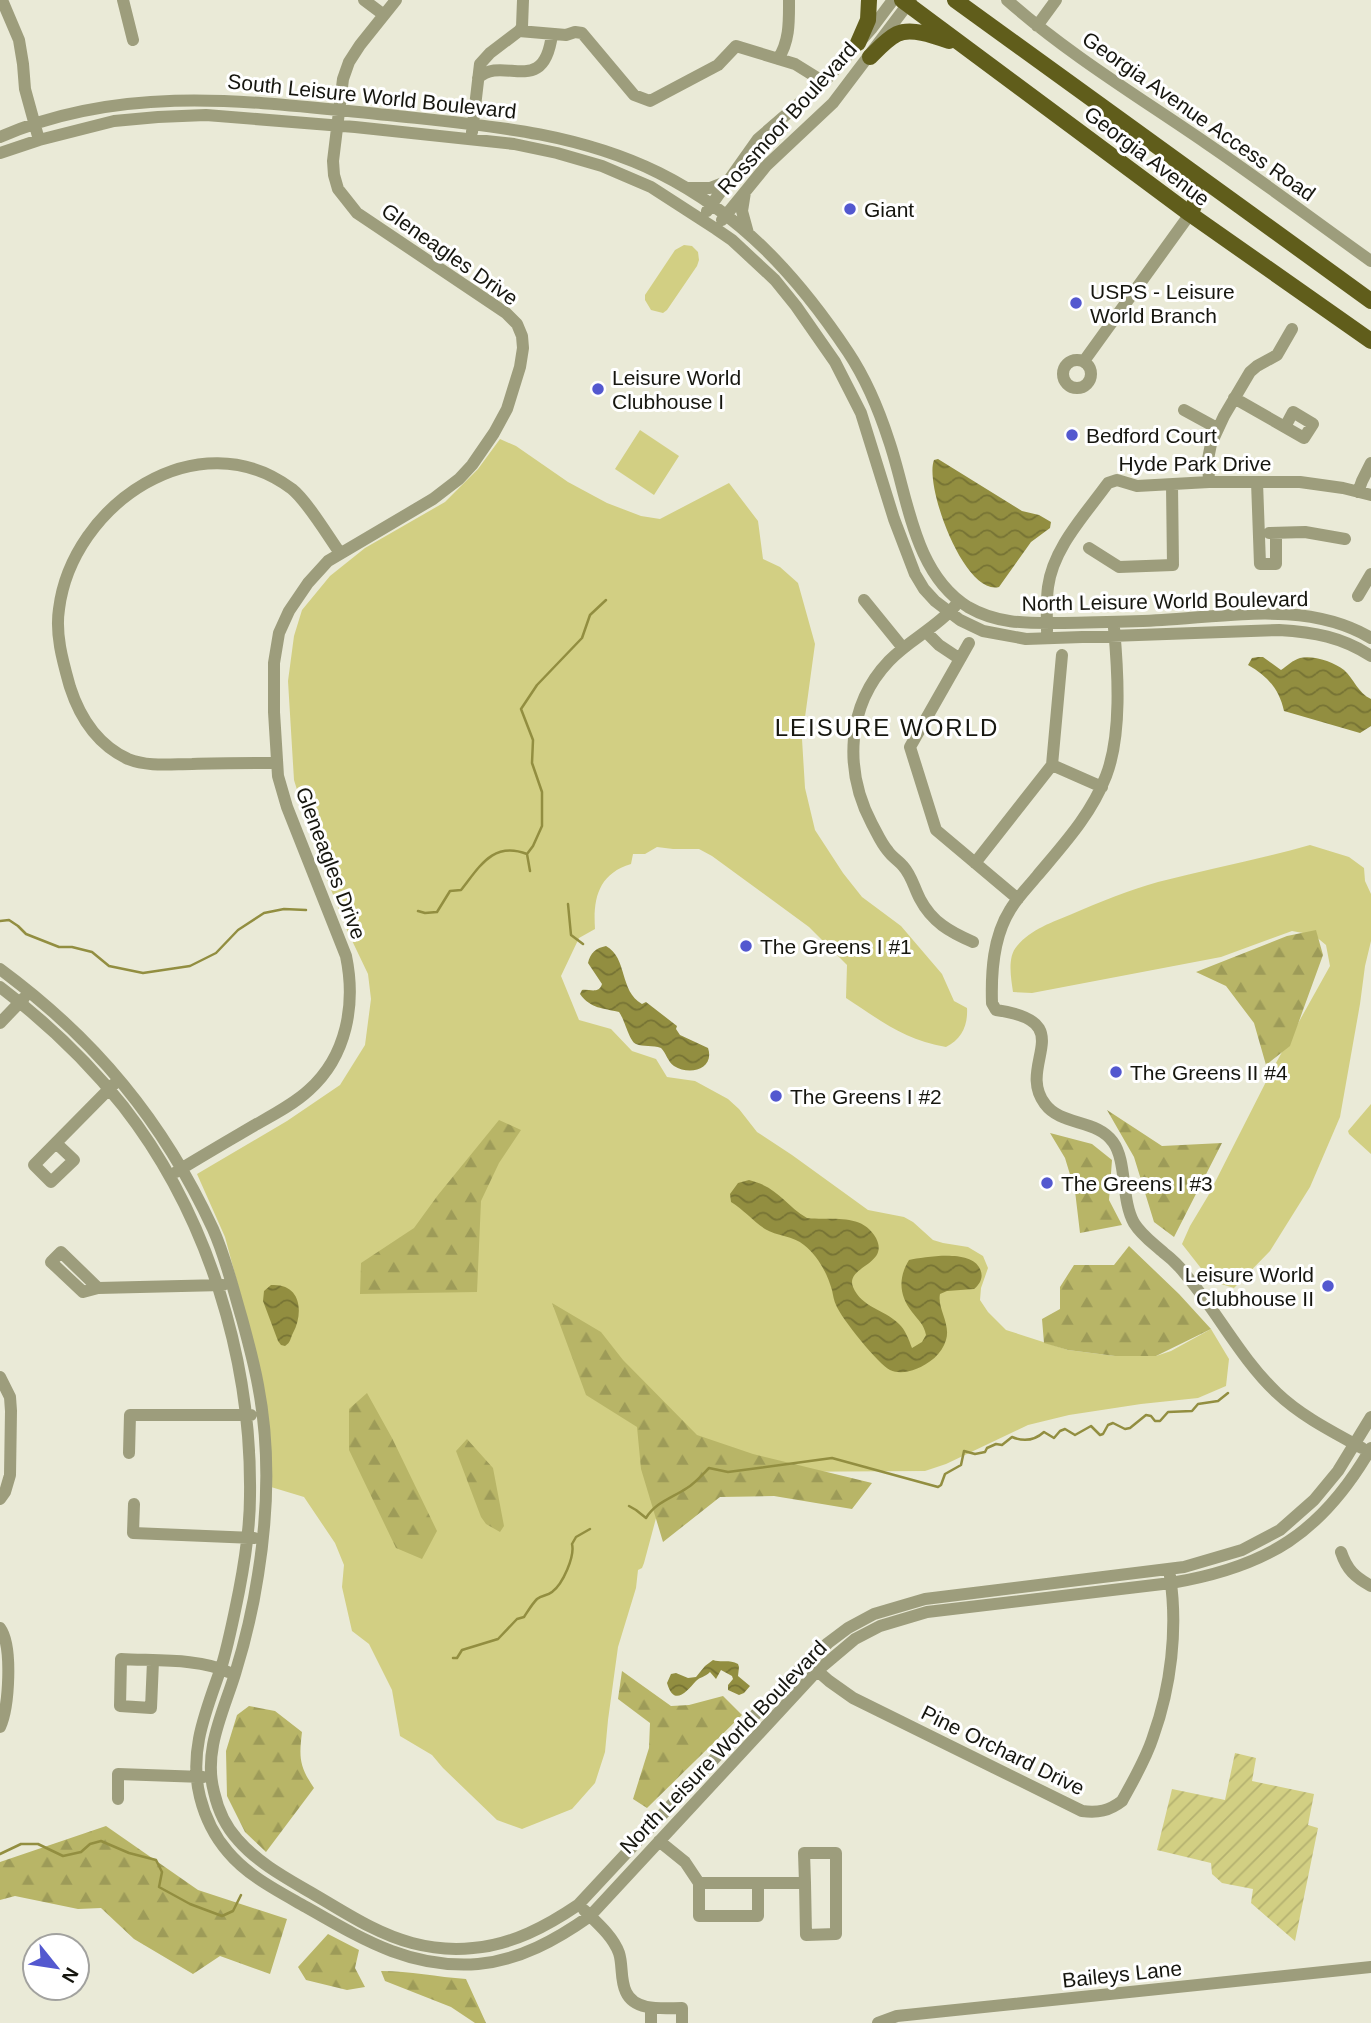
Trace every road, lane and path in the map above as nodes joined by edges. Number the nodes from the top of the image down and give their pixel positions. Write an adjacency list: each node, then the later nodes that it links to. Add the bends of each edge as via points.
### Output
1 (2, 0): 26 (street, via 19,40 24,89)
2 (123, 0): 16 (street)
3 (364, 0): 12 (street)
4 (396, 0): 12 (street, Gleneagles Drive)
5 (523, 0): 14 (street)
6 (789, 0): 20 (street, via 789,27)
7 (869, 0): 17 (main road, via 868,20)
8 (955, 0): 21 (main road, Georgia Avenue)
9 (1007, 0): 13 (street, Georgia Avenue Access Road)
10 (1055, 0): 13 (street)
11 (904, 1): 17 (street, Rossmoor Boulevard); 18 (main road, Georgia Avenue); 19 (street, Rossmoor Boulevard)
12 (384, 16): 25 (street, Gleneagles Drive, via 349,62)
13 (1037, 26): 44 (street, Georgia Avenue Access Road)
14 (519, 31): 15 (street); 22 (street, via 485,58)
15 (552, 34): 20 (street, via 582,33 634,95 650,101 718,65 736,46); 22 (street, via 549,51 539,66 530,71 491,71)
16 (133, 40)
17 (858, 43): 24 (street, Rossmoor Boulevard)
18 (971, 51): 19 (main road, via 939,37 902,32); 40 (main road, Georgia Avenue)
19 (870, 57): 23 (street, Rossmoor Boulevard)
20 (778, 59): 24 (street)
21 (1052, 70): 40 (main road, via 1191,183 1197,198); 45 (main road, Georgia Avenue)
22 (478, 78): 27 (street)
23 (852, 79): 24 (street); 34 (street, Rossmoor Boulevard)
24 (824, 82): 33 (street, Rossmoor Boulevard, via 771,126)
25 (339, 110): 26 (street, South Leisure World Boulevard, via 208,99 110,106); 27 (street, South Leisure World Boulevard); 28 (street, Gleneagles Drive)
26 (34, 122): 29 (street, South Leisure World Boulevard); 31 (street)
27 (473, 124): 30 (street); 36 (street, South Leisure World Boulevard, via 584,144)
28 (338, 126): 30 (street, South Leisure World Boulevard); 31 (street, South Leisure World Boulevard, via 206,115 158,117 114,121); 63 (street, Gleneagles Drive, via 334,175 346,201 357,214 506,313 517,324 523,348 507,409 472,465 433,499)
29 (0, 137)
30 (471, 139): 41 (street, South Leisure World Boulevard, via 581,159 651,187)
31 (39, 140): 32 (street, South Leisure World Boulevard)
32 (0, 153)
33 (748, 153): 34 (street); 35 (street, Rossmoor Boulevard)
34 (766, 166): 37 (street, Rossmoor Boulevard)
35 (728, 181): 36 (street, via 709,188); 38 (street, Rossmoor Boulevard)
36 (686, 188): 38 (street, South Leisure World Boulevard)
37 (745, 192): 39 (street, Rossmoor Boulevard); 43 (street, via 742,211)
38 (712, 205): 39 (street, South Leisure World Boulevard); 41 (street, Rossmoor Boulevard)
39 (726, 215): 42 (street, Rossmoor Boulevard); 43 (street, North Leisure World Boulevard)
40 (1190, 215): 45 (main road, via 1203,203 1217,201 1280,244); 48 (main road, Georgia Avenue); 49 (street)
41 (701, 218): 42 (street, North Leisure World Boulevard)
42 (716, 229): 68 (street, North Leisure World Boulevard, via 775,280 835,362 861,413 915,574)
43 (748, 233): 67 (street, North Leisure World Boulevard, via 781,263 848,351 889,439 928,563)
44 (1371, 261)
45 (1317, 262): 46 (main road, Georgia Avenue)
46 (1371, 300)
47 (1292, 329): 50 (street, via 1277,355 1250,372)
48 (1371, 341)
49 (1084, 362)
50 (1234, 398): 52 (street); 53 (street)
51 (1184, 410): 53 (street)
52 (1285, 427)
53 (1217, 428): 55 (street, via 1208,459)
54 (1371, 463): 58 (street, via 1362,481)
55 (1209, 482): 56 (street, Hyde Park Drive); 57 (street, Hyde Park Drive)
56 (1257, 482): 58 (street, Hyde Park Drive, via 1300,482); 59 (street)
57 (1172, 485): 62 (street, via 1173,565 1118,567); 69 (street, Hyde Park Drive, via 1137,486 1117,480 1105,487 1055,562 1048,585)
58 (1365, 494)
59 (1259, 533): 60 (street); 60 (street, via 1260,564 1276,564)
60 (1276, 533): 61 (street, via 1305,532)
61 (1345, 539)
62 (1089, 548)
63 (340, 553): 79 (street, Gleneagles Drive, via 308,583 279,633 274,663); 79 (street, via 293,490 259,471 217,461 160,476 114,504 90,530 66,576 58,637 63,663 85,722 113,751 154,764)
64 (1371, 574): 65 (street)
65 (1358, 596)
66 (864, 600): 75 (street)
67 (959, 601): 68 (street); 69 (street, North Leisure World Boulevard, via 998,620)
68 (949, 613): 71 (street); 73 (street, North Leisure World Boulevard, via 994,634)
69 (1047, 623): 70 (street, North Leisure World Boulevard); 73 (street, Hyde Park Drive)
70 (1114, 629): 72 (street, North Leisure World Boulevard, via 1247,615 1303,615); 73 (street, North Leisure World Boulevard); 77 (street, North Leisure World Boulevard, via 1310,631 1338,638); 81 (street, via 1117,728)
71 (926, 632): 75 (street); 78 (street)
72 (1371, 638)
73 (1048, 639)
74 (969, 643): 78 (street)
75 (903, 648): 84 (street, via 872,681 858,717 852,755 858,793 881,842 911,877 931,916)
76 (1062, 655): 80 (street)
77 (1371, 656)
78 (960, 659): 82 (street, via 910,747 936,830)
79 (277, 763): 93 (street, Gleneagles Drive, via 287,807 346,956 349,1017 327,1070 309,1091)
80 (1052, 765): 81 (street); 82 (street)
81 (1102, 788): 83 (street, via 1076,829)
82 (975, 863): 83 (street)
83 (1018, 899): 102 (street, via 997,942 992,1003 996,1010 1023,1015 1039,1028 1037,1088 1045,1106 1113,1141 1128,1209 1144,1237 1193,1283 1276,1392)
84 (973, 942)
85 (0, 969): 87 (street)
86 (0, 988): 88 (street)
87 (30, 991): 88 (street); 90 (street)
88 (20, 1003): 89 (street); 91 (street)
89 (0, 1023)
90 (120, 1079): 91 (street); 93 (street)
91 (108, 1089): 92 (street); 94 (street)
92 (56, 1143)
93 (182, 1168): 94 (street, Gleneagles Drive); 95 (street, via 213,1230)
94 (169, 1176): 96 (street)
95 (232, 1283): 96 (street); 100 (street)
96 (217, 1286): 97 (street); 99 (street)
97 (98, 1289)
98 (0, 1377): 105 (street, via 11,1411 10,1475)
99 (246, 1415): 100 (street); 104 (street, via 130,1415); 107 (street)
100 (262, 1415): 108 (street, via 266,1484)
101 (1371, 1417): 102 (street, North Leisure World Boulevard)
102 (1355, 1444): 103 (street); 110 (street, North Leisure World Boulevard, via 1314,1500 1280,1530 1220,1558)
103 (1370, 1451): 111 (street, North Leisure World Boulevard, via 1327,1509 1287,1543 1226,1572)
104 (129, 1452)
105 (0, 1499)
106 (134, 1504): 107 (street, via 133,1533)
107 (247, 1538): 108 (street); 116 (street, via 229,1642)
108 (262, 1539): 117 (street)
109 (1341, 1552): 112 (street, via 1345,1566)
110 (1169, 1568): 111 (street, Pine Orchard Drive); 115 (street, North Leisure World Boulevard, via 905,1604 848,1628)
111 (1171, 1583): 115 (street, North Leisure World Boulevard, via 927,1612 880,1626); 115 (street, Pine Orchard Drive, via 1173,1644 1153,1738 1122,1801 1101,1812 1082,1811 853,1698)
112 (1371, 1586)
113 (0, 1628): 118 (street, via 8,1663 6,1709)
114 (153, 1661): 114 (street, via 151,1708 120,1706 121,1659); 116 (street)
115 (812, 1666): 122 (street, North Leisure World Boulevard); 126 (street, North Leisure World Boulevard, via 785,1683)
116 (220, 1668): 117 (street); 119 (street, via 198,1736)
117 (234, 1676): 120 (street, via 214,1736)
118 (0, 1727)
119 (197, 1777): 120 (street); 121 (street, via 118,1774); 127 (street, North Leisure World Boulevard, via 212,1828 244,1869 392,1952 443,1963 495,1961 548,1943)
120 (211, 1777): 126 (street, North Leisure World Boulevard, via 222,1817 249,1852 331,1904 398,1939 456,1949 489,1946 539,1929)
121 (118, 1799)
122 (659, 1841): 123 (street, via 685,1862); 127 (street, North Leisure World Boulevard)
123 (699, 1883): 124 (street); 124 (street, via 699,1916 758,1916)
124 (758, 1883): 125 (street)
125 (805, 1883): 125 (street, via 806,1935 836,1934 836,1853 804,1853)
126 (578, 1905): 127 (street)
127 (590, 1916): 129 (street, via 619,1954 626,1992)
128 (1371, 1967): 132 (street, Baileys Lane, via 897,2016)
129 (651, 2008): 130 (street); 131 (street, via 682,2008)
130 (651, 2023)
131 (682, 2023)
132 (878, 2023)

